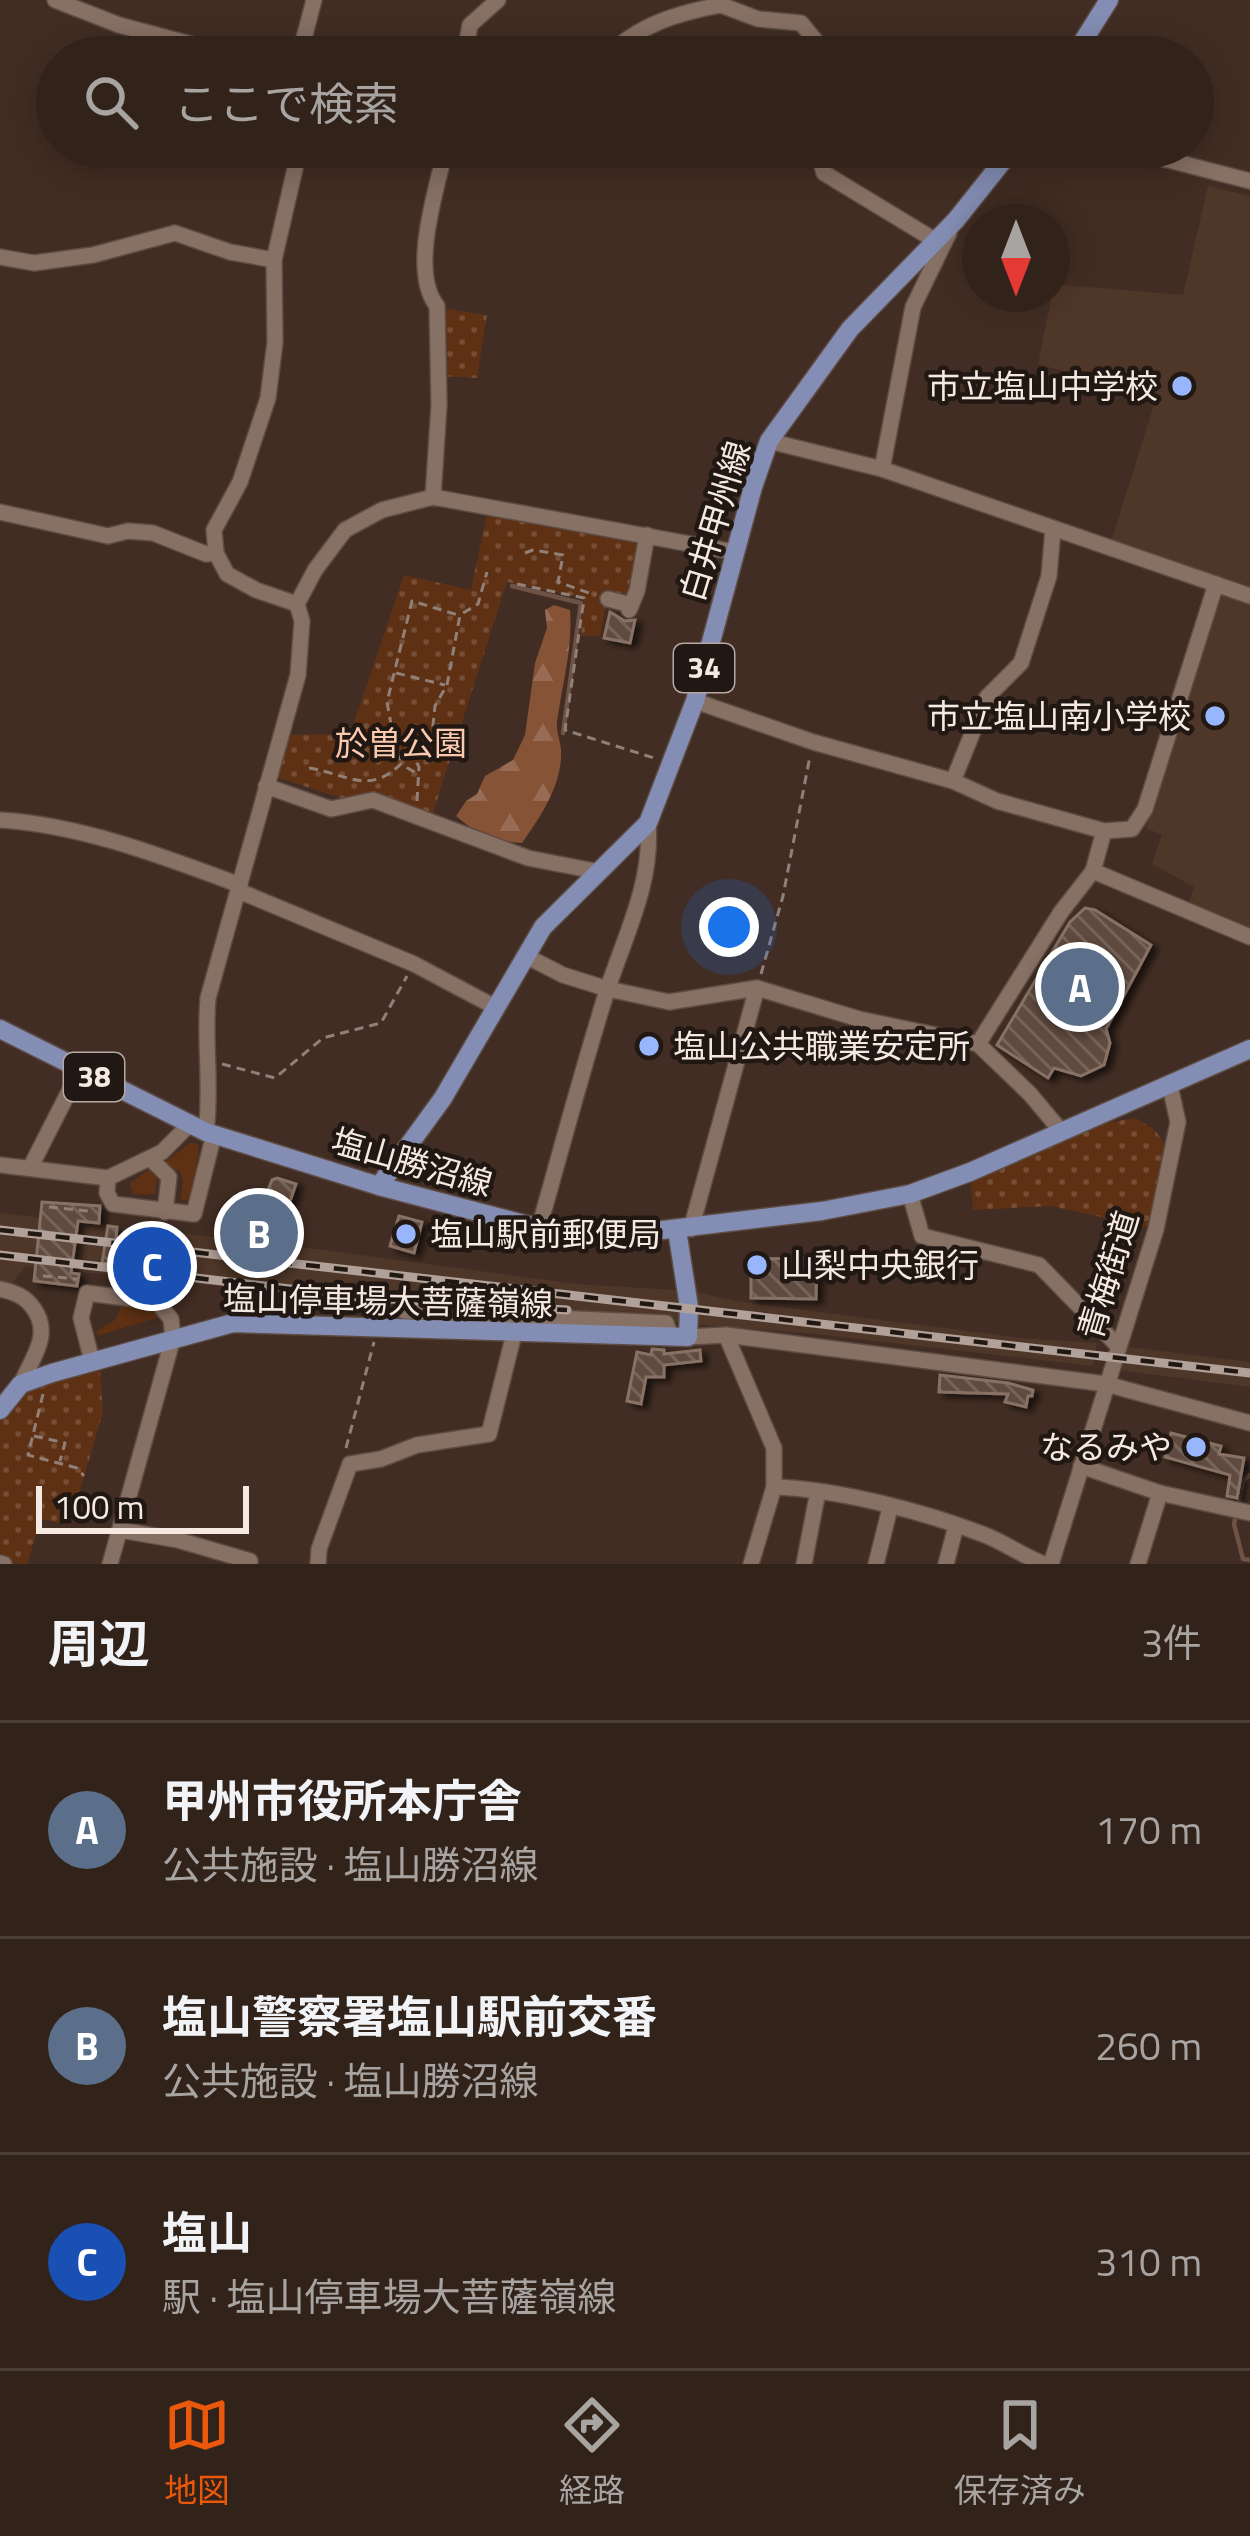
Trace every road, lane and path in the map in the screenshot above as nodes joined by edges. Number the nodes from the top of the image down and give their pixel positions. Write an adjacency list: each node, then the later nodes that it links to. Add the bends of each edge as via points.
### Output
1 (56, 0): 6 (street)
2 (314, 0): 7 (street)
3 (498, 0): 8 (street)
4 (1109, 0): 11 (main road)
5 (721, 3): 9 (street); 10 (street, via 758,19 801,23)
6 (160, 36)
7 (305, 36)
8 (468, 36)
9 (634, 36)
10 (812, 36)
11 (1086, 36)
12 (295, 168): 21 (street)
13 (442, 168): 24 (street, via 424,255 437,306)
14 (823, 168): 19 (street)
15 (997, 168): 18 (main road, 白井甲州線 / 34)
16 (1200, 168): 17 (street)
17 (1250, 181)
18 (956, 220): 19 (main road, 白井甲州線 / 34); 23 (street, via 913,307)
19 (936, 241): 22 (main road, 白井甲州線 / 34, via 850,329)
20 (0, 257): 21 (street, via 34,263 175,233)
21 (274, 260): 29 (street, via 268,398 214,530)
22 (769, 440): 23 (street); 28 (main road, 白井甲州線 / 34)
23 (882, 469): 26 (street)
24 (434, 497): 27 (street); 36 (street, via 345,530)
25 (0, 512): 29 (street, via 108,536 153,533)
26 (1053, 530): 33 (street); 48 (street, via 1049,576 1021,663 987,697)
27 (647, 535): 28 (street); 35 (street, via 630,608)
28 (734, 552): 40 (main road, 白井甲州線 / 34)
29 (216, 553): 36 (street, via 227,574)
30 (525, 553): 35 (path, via 562,555 558,582)
31 (487, 572): 37 (path, via 478,604)
32 (517, 584): 45 (path, via 584,598 565,730)
33 (1216, 584): 34 (street); 53 (street, via 1144,809 1132,829)
34 (1250, 596)
35 (608, 599)
36 (297, 604): 49 (street, via 298,675)
37 (460, 615): 38 (path, via 412,602); 39 (path)
38 (392, 672): 39 (path); 41 (path)
39 (446, 685): 43 (path, via 432,734)
40 (695, 701): 42 (street); 45 (main road, 白井甲州線 / 34)
41 (393, 735): 43 (path); 44 (path)
42 (813, 742): 48 (street); 60 (path)
43 (410, 749): 47 (path)
44 (400, 764): 46 (path, via 371,784); 47 (path)
45 (673, 764): 52 (main road, 白井甲州線 / 34)
46 (309, 768)
47 (418, 774): 50 (path)
48 (953, 781): 53 (street)
49 (266, 786): 50 (street, via 332,809 373,800); 56 (street)
50 (414, 814): 55 (street, via 527,858)
51 (0, 820): 56 (street, via 161,856)
52 (648, 823): 55 (main road, 白井甲州線 / 34); 61 (street, via 650,854)
53 (1104, 831): 54 (street)
54 (1093, 871): 57 (street); 64 (street)
55 (600, 872): 58 (main road, 白井甲州線 / 34, via 543,927)
56 (239, 888): 59 (street); 66 (street, via 208,998)
57 (1250, 937)
58 (526, 956): 61 (street); 62 (main road, 白井甲州線 / 34)
59 (414, 964): 62 (street); 66 (path, via 381,1023 323,1038 274,1078)
60 (757, 988): 61 (street, via 669,1002); 64 (street); 81 (street)
61 (608, 989): 80 (street)
62 (495, 1007): 75 (main road, 白井甲州線 / 34)
63 (0, 1029): 67 (main road, 塩山勝沼線 / 38)
64 (978, 1045): 70 (street)
65 (1250, 1049): 68 (main road, 38)
66 (209, 1060): 69 (street)
67 (80, 1070): 69 (main road, 塩山勝沼線 / 38); 73 (street)
68 (1169, 1086): 70 (main road, 塩山勝沼線 / 38); 91 (street, 青梅街道, via 1178,1122 1173,1157)
69 (203, 1131): 71 (street); 75 (main road, 塩山勝沼線 / 38); 79 (street, via 194,1214)
70 (1061, 1131): 76 (main road, 塩山勝沼線 / 38)
71 (150, 1158): 74 (street); 79 (street, via 169,1177)
72 (0, 1165): 73 (street)
73 (30, 1168): 74 (street)
74 (108, 1178): 79 (street, via 112,1204)
75 (379, 1186): 80 (main road, 塩山勝沼線 / 38)
76 (910, 1194): 81 (main road, 塩山勝沼線 / 38); 91 (street, via 922,1236 1039,1265)
77 (49, 1207): 78 (path)
78 (88, 1210)
79 (165, 1212)
80 (538, 1228): 81 (main road, 塩山勝沼線 / 38, via 621,1235)
81 (684, 1229): 89 (main road, via 689,1307)
82 (43, 1276): 83 (path)
83 (77, 1279)
84 (0, 1289): 94 (street, via 28,1301 44,1323)
85 (404, 1311): 89 (street, via 667,1323)
86 (379, 1326): 87 (main road, 塩山停車場大菩薩嶺線); 90 (main road, 塩山停車場大菩薩嶺線, via 233,1323); 100 (path, via 343,1459)
87 (514, 1330): 89 (main road, 塩山停車場大菩薩嶺線); 100 (street, via 489,1434)
88 (726, 1335): 89 (street); 95 (street); 103 (street, via 774,1448)
89 (680, 1337)
90 (172, 1338): 92 (main road, 塩山停車場大菩薩嶺線); 92 (street, via 158,1301 87,1293 81,1318); 109 (street)
91 (1117, 1345): 95 (street, 青梅街道)
92 (92, 1361): 93 (main road, 塩山停車場大菩薩嶺線)
93 (47, 1375): 94 (main road, 塩山停車場大菩薩嶺線); 98 (path)
94 (21, 1384): 96 (main road)
95 (1106, 1384): 97 (street); 101 (street, 青梅街道)
96 (0, 1410)
97 (1250, 1423)
98 (33, 1436): 99 (path, via 28,1454); 99 (path, via 64,1443)
99 (59, 1463): 102 (path)
100 (350, 1464): 112 (street)
101 (1081, 1466): 105 (street); 117 (street, 青梅街道)
102 (84, 1476)
103 (774, 1487): 104 (street); 113 (street)
104 (818, 1491): 106 (street); 114 (street)
105 (1160, 1493): 107 (street); 118 (street)
106 (890, 1508): 108 (street); 115 (street)
107 (1250, 1513)
108 (956, 1526): 116 (street); 117 (street)
109 (120, 1530): 110 (street); 111 (street)
110 (250, 1561)
111 (110, 1564)
112 (318, 1564)
113 (752, 1564)
114 (804, 1564)
115 (875, 1564)
116 (946, 1564)
117 (1047, 1564)
118 (1138, 1564)

